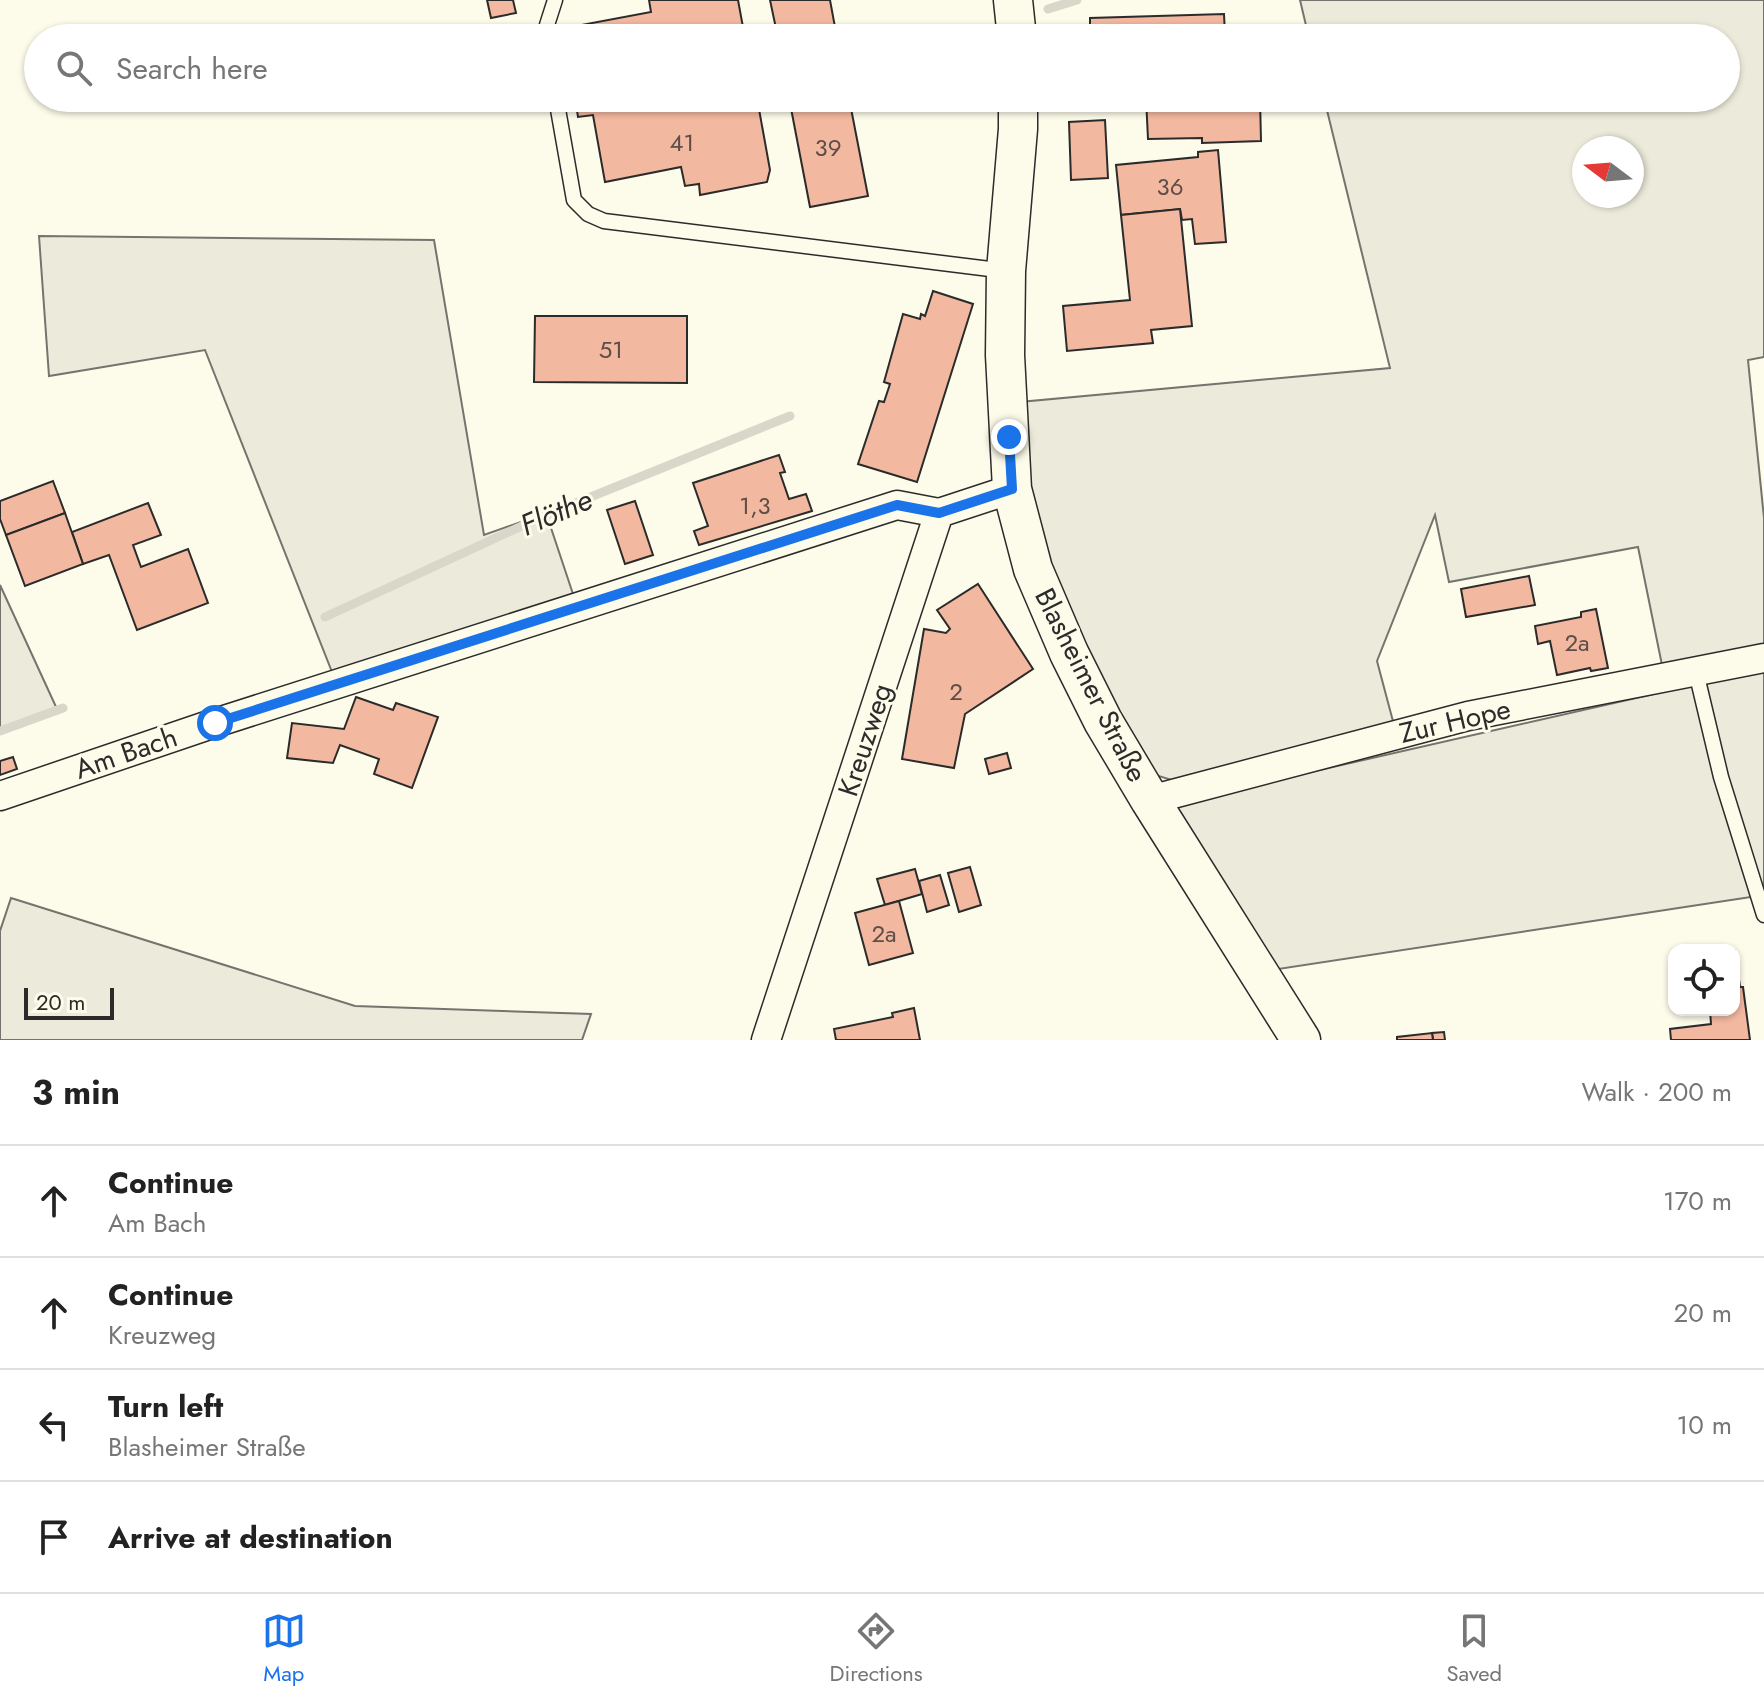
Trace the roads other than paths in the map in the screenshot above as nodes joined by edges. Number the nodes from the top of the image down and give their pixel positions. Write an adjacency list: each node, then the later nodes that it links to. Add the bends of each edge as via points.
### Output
1 (555, 0): 3 (lane)
2 (1013, 0): 4 (street)
3 (547, 24)
4 (1016, 24)
5 (558, 112): 7 (lane, via 574,200 604,221)
6 (1018, 112): 7 (street, Blasheimer Straße)
7 (1006, 271): 8 (street, Blasheimer Straße)
8 (1012, 489): 9 (street); 13 (street, Blasheimer Straße, via 1033,569 1069,653)
9 (939, 513): 12 (street, Am Bach, via 897,505); 15 (street, Kreuzweg)
10 (1764, 658): 11 (street, Zur Hope)
11 (1696, 672): 13 (street, Zur Hope, via 1468,716); 14 (lane, via 1721,777)
12 (0, 796)
13 (1150, 800): 16 (street, Blasheimer Straße)
14 (1764, 915)
15 (766, 1040)
16 (1301, 1040)

